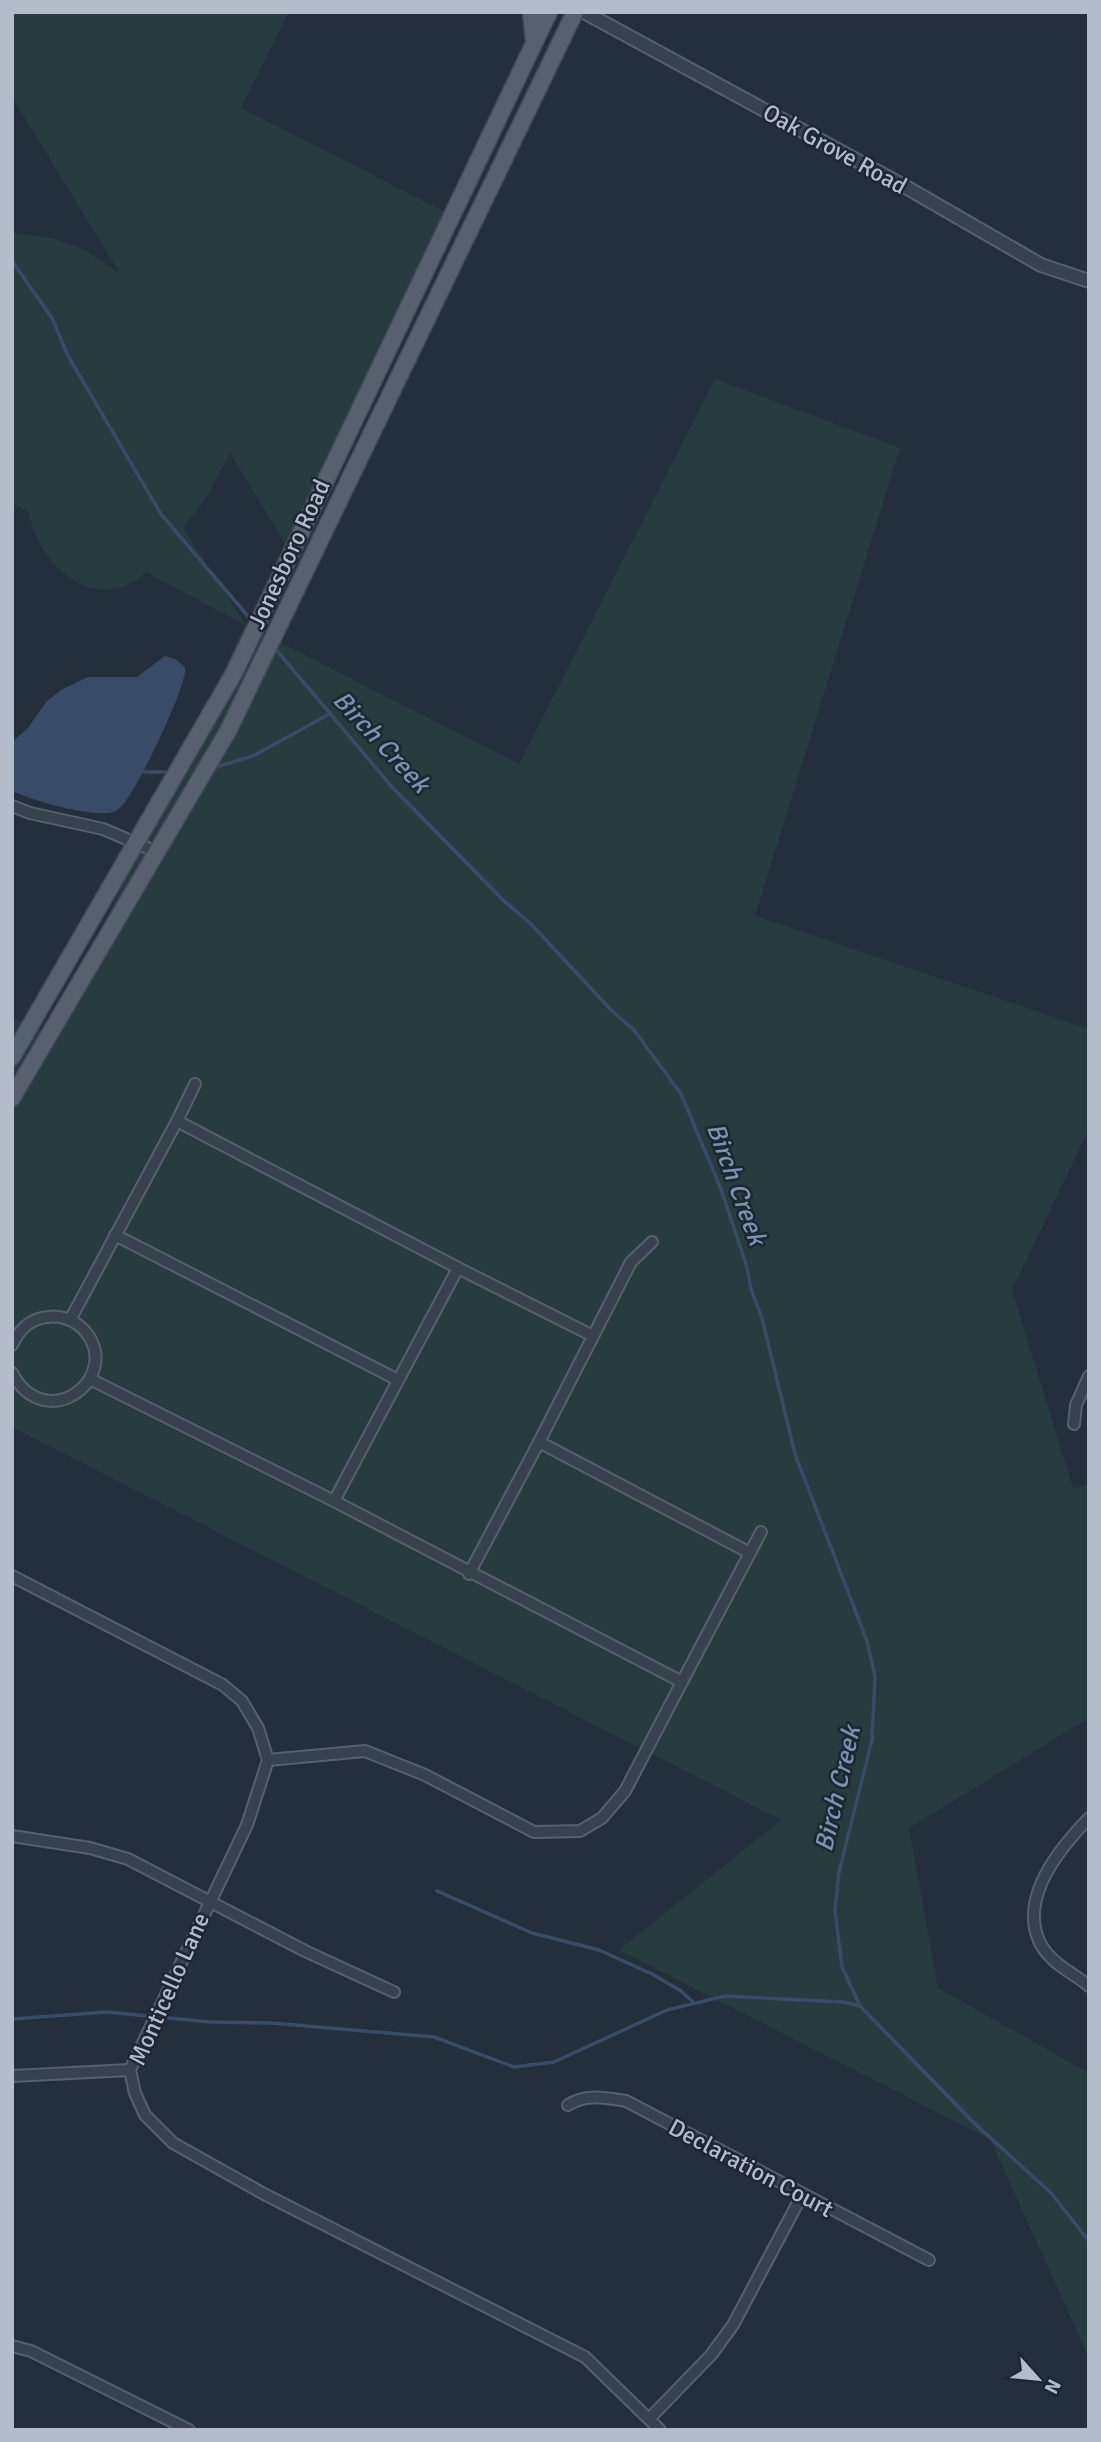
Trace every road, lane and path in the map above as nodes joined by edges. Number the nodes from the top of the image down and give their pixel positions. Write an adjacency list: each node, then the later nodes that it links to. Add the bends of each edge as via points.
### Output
1 (531, 12): 5 (main road)
2 (549, 12): 5 (main road, Jonesboro Road)
3 (575, 12): 9 (main road, Jonesboro Road, via 257,674)
4 (584, 12): 6 (street, Oak Grove Road, via 1041,265)
5 (534, 42): 8 (main road, Jonesboro Road, via 234,673)
6 (1089, 281)
7 (12, 806): 8 (street, via 83,823)
8 (139, 843): 9 (street); 10 (main road, Jonesboro Road)
9 (157, 852): 12 (main road, Jonesboro Road)
10 (12, 1057)
11 (194, 1084): 13 (street)
12 (12, 1098)
13 (177, 1121): 14 (street); 16 (street)
14 (115, 1235): 17 (street); 24 (street)
15 (652, 1241): 19 (street, via 631,1262)
16 (458, 1268): 19 (street); 24 (street)
17 (70, 1320): 18 (street, via 37,1319); 23 (street, via 82,1328 94,1352)
18 (16, 1330): 20 (street)
19 (593, 1336): 26 (street)
20 (12, 1345)
21 (12, 1373): 23 (street, via 19,1386 42,1401 70,1398)
22 (1089, 1376): 25 (street, via 1076,1405)
23 (90, 1379): 27 (street)
24 (398, 1380): 27 (street)
25 (1074, 1424)
26 (539, 1442): 29 (street); 30 (street)
27 (334, 1501): 30 (street)
28 (761, 1532): 29 (street)
29 (750, 1553): 32 (street)
30 (469, 1574): 32 (street)
31 (12, 1576): 33 (street, via 223,1685 242,1701 258,1728)
32 (682, 1682): 33 (street, via 625,1791 602,1818 580,1831 534,1832 425,1775 365,1751)
33 (268, 1760): 36 (street, Monticello Lane, via 247,1825)
34 (1089, 1818): 37 (street, via 1064,1843 1045,1874 1035,1912 1040,1942 1058,1965)
35 (12, 1836): 36 (street, via 90,1847 128,1859)
36 (209, 1899): 38 (street); 39 (street, Monticello Lane)
37 (1089, 1986)
38 (394, 1992)
39 (130, 2070): 40 (street); 45 (street, Monticello Lane, via 145,2115 173,2143 585,2357)
40 (12, 2076)
41 (568, 2105): 42 (street, Declaration Court, via 593,2097 626,2101)
42 (802, 2195): 43 (street, Declaration Court); 45 (street, via 733,2325 711,2355)
43 (929, 2260)
44 (12, 2346): 46 (street, via 31,2351)
45 (650, 2418): 47 (street, Monticello Lane)
46 (188, 2430)
47 (660, 2430)

